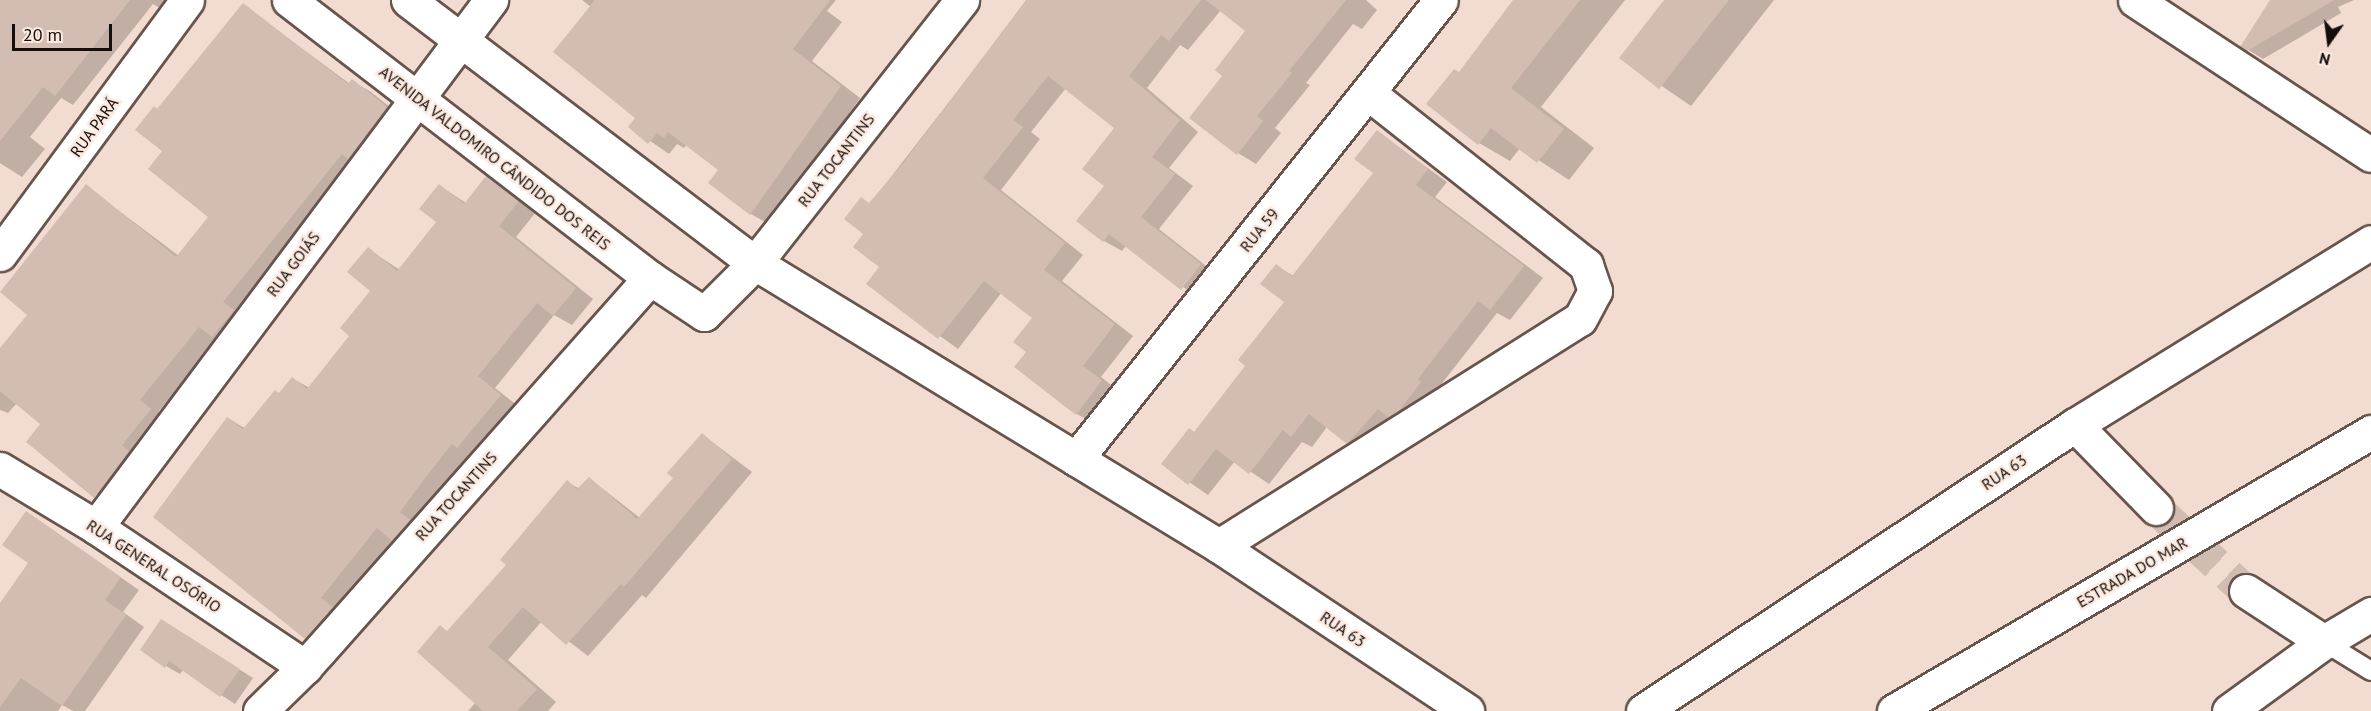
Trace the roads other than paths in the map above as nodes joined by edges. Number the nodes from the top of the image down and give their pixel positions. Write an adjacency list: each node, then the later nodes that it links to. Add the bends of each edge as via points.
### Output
1 (187, 0): 13 (street, RUA PARÁ)
2 (289, 0): 10 (street, AVENIDA VALDOMIRO CÂNDIDO DOS REIS)
3 (408, 0): 8 (street)
4 (491, 0): 8 (street, RUA GOIÁS)
5 (962, 0): 14 (street, RUA TOCANTINS)
6 (1441, 0): 9 (street, RUA 59)
7 (2135, 0): 11 (street)
8 (462, 39): 10 (street, RUA GOIÁS); 14 (street)
9 (1368, 93): 19 (street, RUA 59); 23 (street, via 1586,266 1594,291 1580,319)
10 (418, 97): 15 (street, AVENIDA VALDOMIRO CÂNDIDO DOS REIS); 22 (street, RUA GOIÁS)
11 (2371, 155)
12 (2371, 242): 17 (street, RUA 63)
13 (0, 254)
14 (755, 263): 16 (street, RUA TOCANTINS); 19 (street, RUA 63)
15 (650, 278): 16 (street, AVENIDA VALDOMIRO CÂNDIDO DOS REIS); 27 (street, RUA TOCANTINS)
16 (704, 314)
17 (2075, 425): 21 (street); 31 (street, RUA 63)
18 (2371, 432): 32 (street, ESTRADA DO MAR)
19 (1076, 459): 23 (street, RUA 63)
20 (0, 469): 22 (street, RUA GENERAL OSÓRIO)
21 (2156, 508)
22 (96, 527): 27 (street, RUA GENERAL OSÓRIO)
23 (1219, 546): 30 (street, RUA 63)
24 (2246, 591): 26 (street)
25 (2371, 614): 26 (street)
26 (2324, 642): 28 (lane); 33 (street)
27 (305, 667): 29 (street, RUA TOCANTINS)
28 (2371, 671)
29 (260, 711)
30 (1467, 711)
31 (1643, 711)
32 (1894, 711)
33 (2229, 711)

